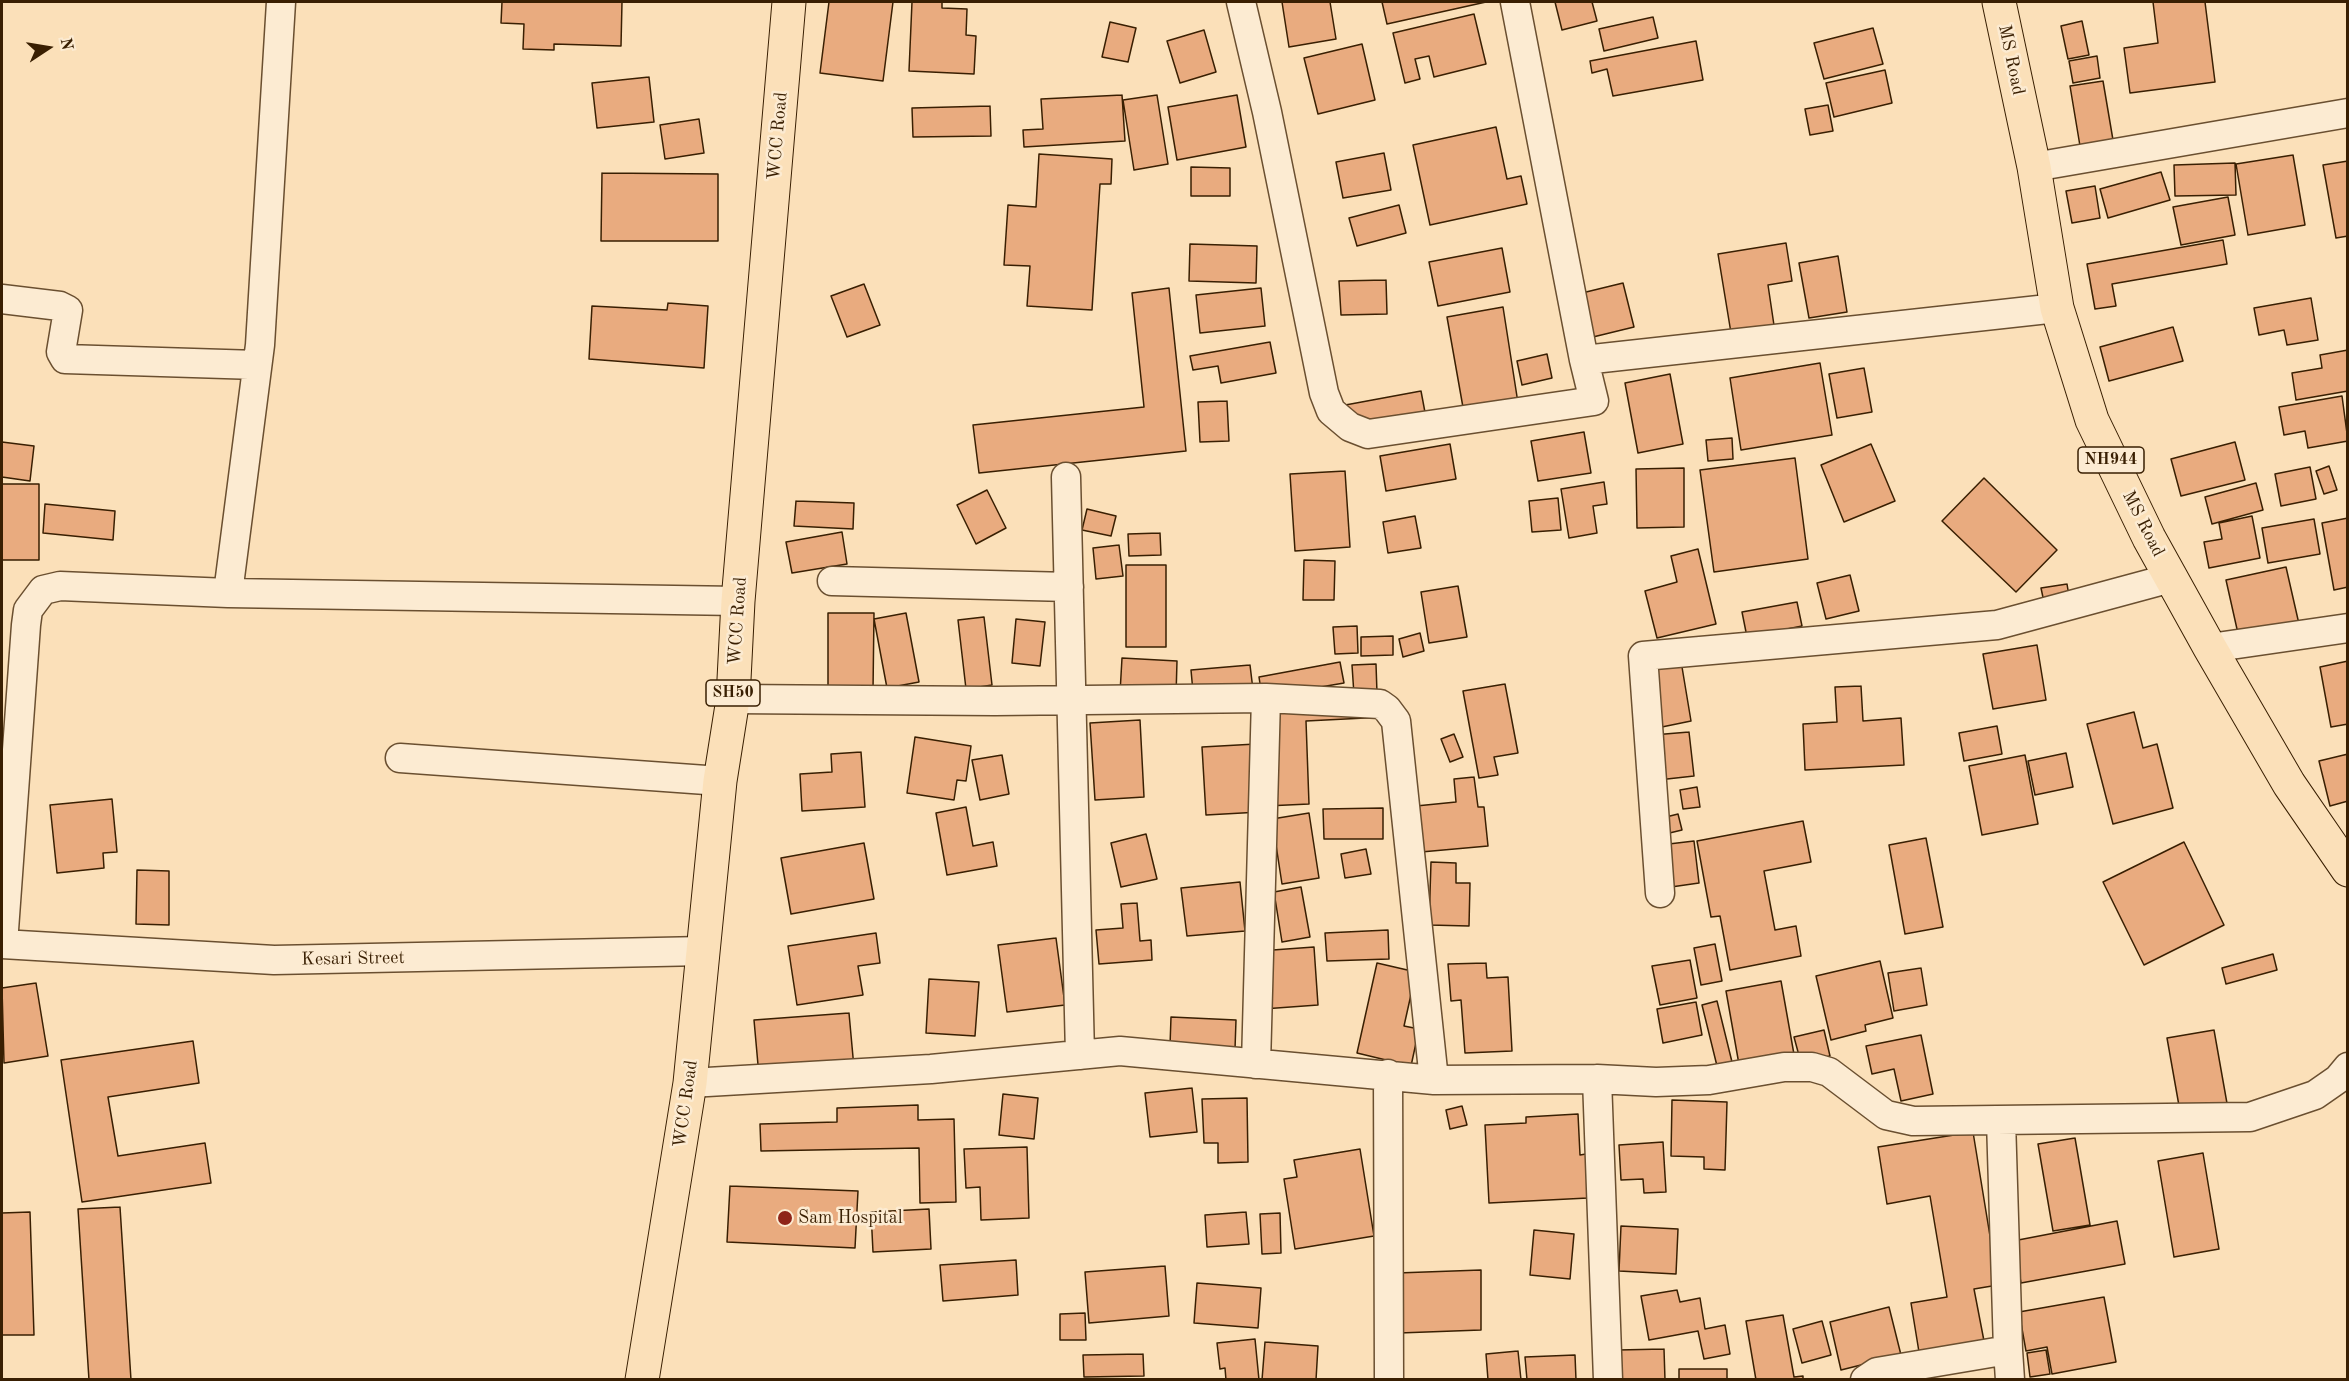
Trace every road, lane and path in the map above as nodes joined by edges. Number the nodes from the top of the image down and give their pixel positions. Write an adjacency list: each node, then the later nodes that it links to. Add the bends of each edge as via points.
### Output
1 (281, 2): 11 (street)
2 (789, 2): 17 (main road, WCC Road / SH50)
3 (1241, 2): 10 (street, via 1331,411 1350,428 1368,434 1594,401)
4 (1515, 2): 10 (street)
5 (1999, 2): 7 (main road, MS Road / NH944)
6 (2348, 113): 7 (street)
7 (2034, 167): 9 (main road, MS Road / NH944)
8 (2, 299): 11 (street, via 68,310 61,352 65,359)
9 (2057, 308): 10 (street); 13 (main road, MS Road / NH944, via 2092,420)
10 (1584, 360)
11 (257, 365): 16 (street)
12 (1066, 477): 15 (street)
13 (2171, 578): 19 (main road, MS Road / NH944); 26 (street, via 1997,625 1643,656)
14 (832, 581): 15 (street)
15 (1069, 587): 22 (street)
16 (228, 593): 17 (street); 27 (street, via 60,586 43,590 34,598 26,624)
17 (738, 601): 21 (main road, WCC Road / SH50)
18 (2348, 628): 19 (street)
19 (2210, 648): 25 (main road, MS Road / NH944, via 2289,784)
20 (1266, 698): 22 (street); 30 (street); 34 (street, via 1380,704 1396,721)
21 (733, 699): 22 (street); 24 (main road, WCC Road / SH50)
22 (1072, 700): 29 (street)
23 (400, 758): 24 (street)
24 (720, 781): 28 (main road, WCC Road / SH50)
25 (2348, 870)
26 (1660, 893)
27 (2, 944): 28 (street, Kesari Street, via 274,960)
28 (704, 951): 35 (main road, WCC Road / SH50)
29 (1080, 1055): 30 (street, via 1120,1051); 35 (street, via 931,1069)
30 (1256, 1064): 32 (street)
31 (2348, 1067): 36 (street, via 2315,1095 2250,1117)
32 (1388, 1074): 34 (street); 39 (street)
33 (1597, 1079): 34 (street); 36 (street, via 1698,1080 1784,1067 1812,1067 1829,1072 1886,1115 1913,1121); 40 (street)
34 (1434, 1080)
35 (690, 1083): 38 (main road, WCC Road / SH50)
36 (2001, 1120): 37 (street)
37 (2008, 1350): 41 (street, via 1877,1372); 42 (street)
38 (642, 1380)
39 (1389, 1380)
40 (1608, 1380)
41 (1865, 1380)
42 (2010, 1380)

